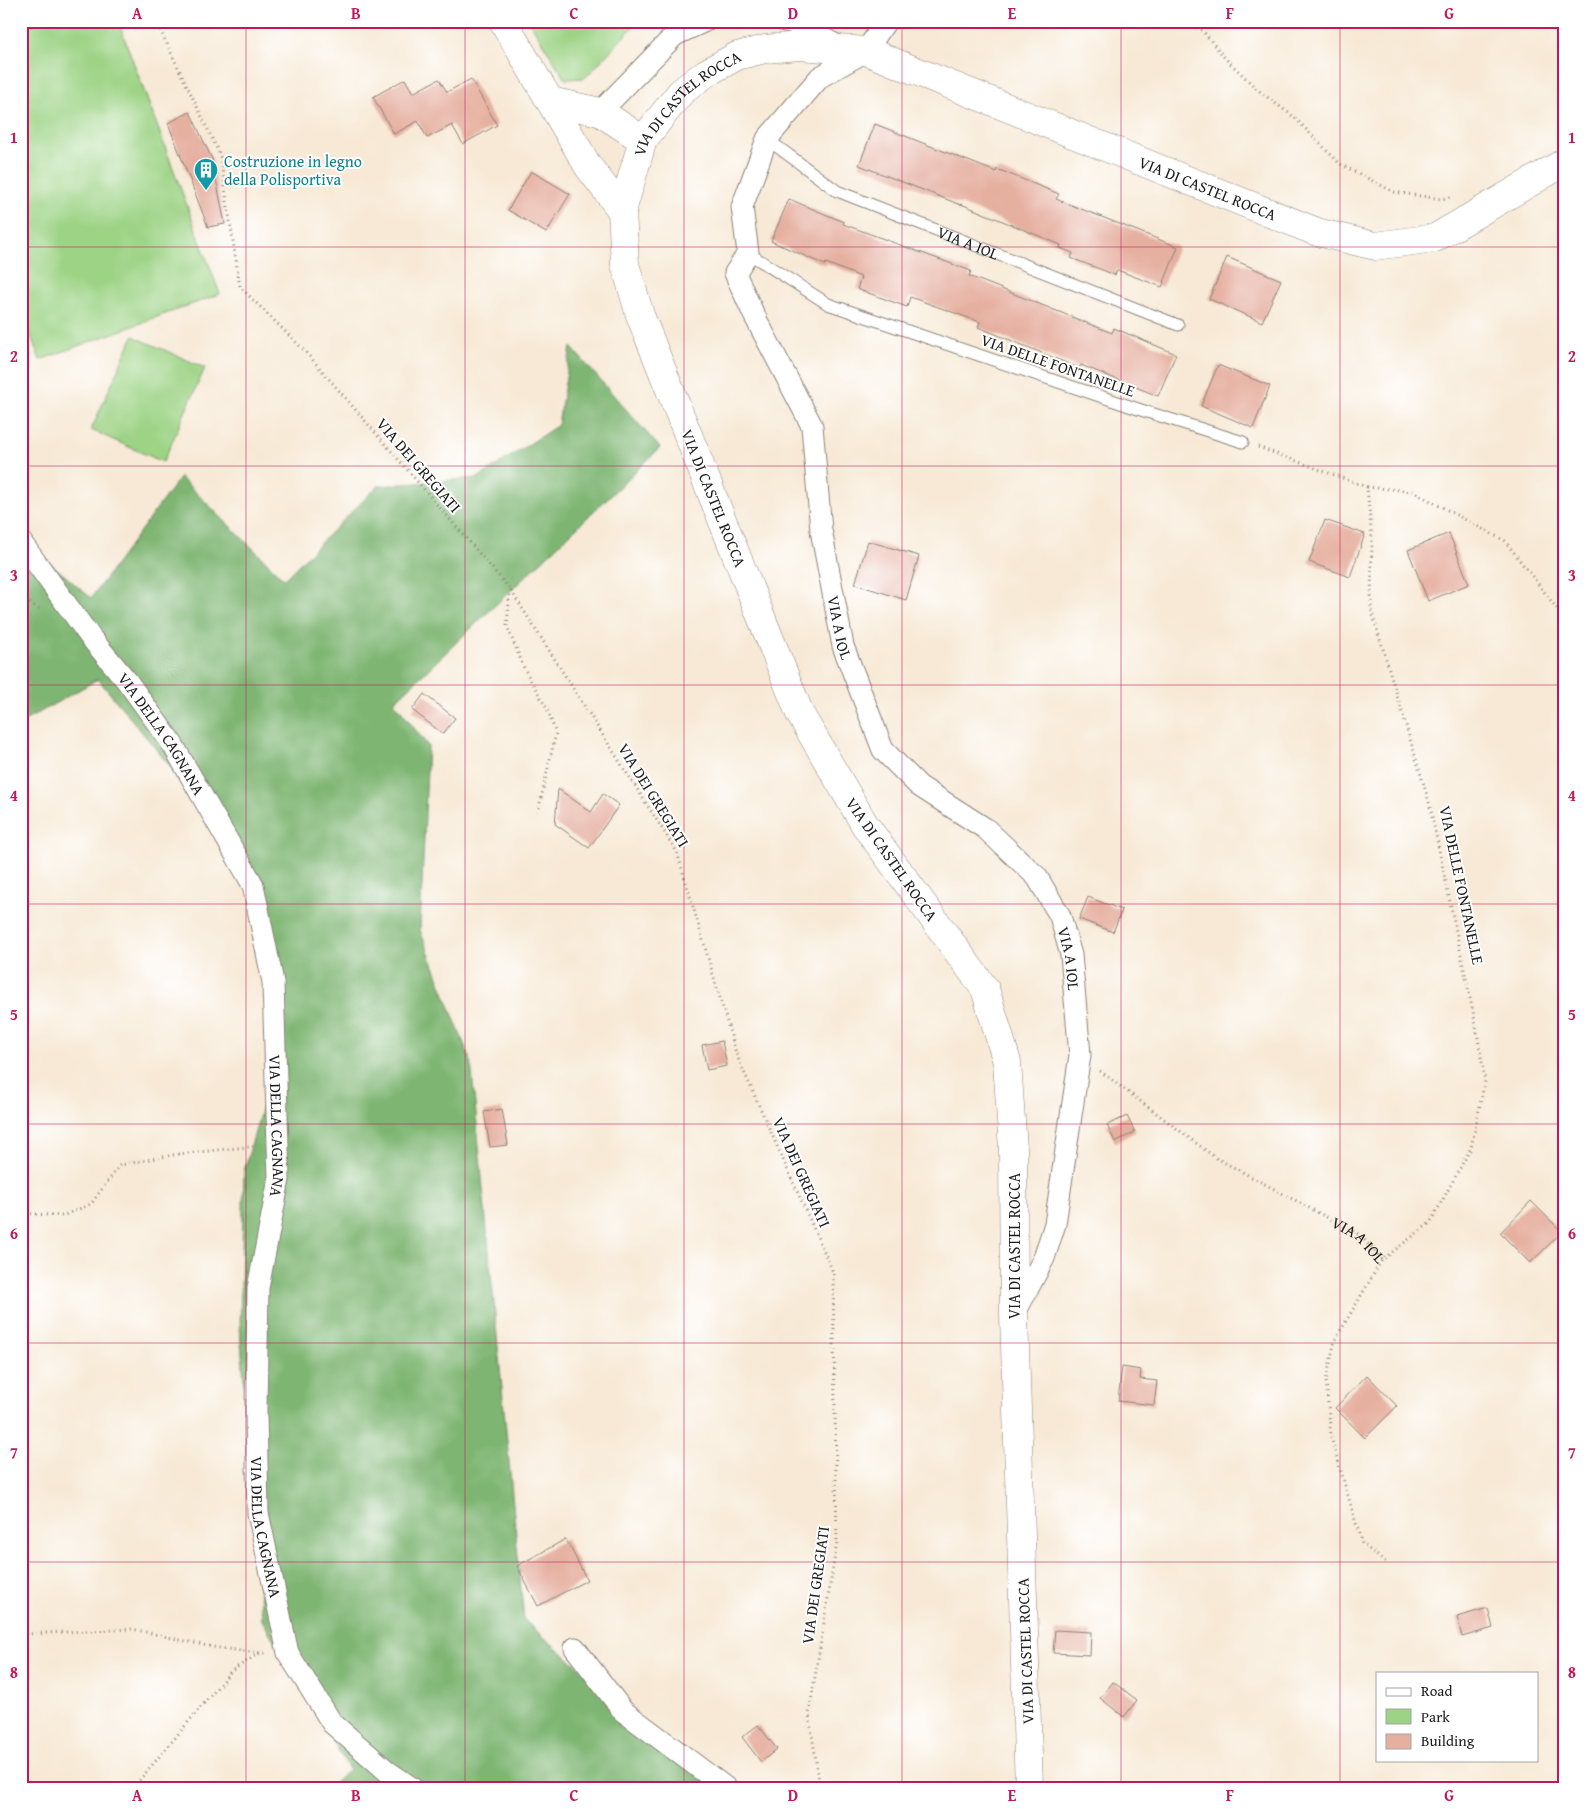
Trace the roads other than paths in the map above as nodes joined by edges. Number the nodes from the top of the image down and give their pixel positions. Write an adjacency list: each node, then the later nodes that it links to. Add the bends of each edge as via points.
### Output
1 (503, 21): 6 (main road)
2 (704, 21): 7 (street, via 675,35)
3 (785, 21): 5 (street, VIA DI CASTEL ROCCA)
4 (886, 21): 5 (street)
5 (857, 51): 8 (street, via 820,77); 9 (main road, VIA DI CASTEL ROCCA, via 799,46 737,56 681,92); 10 (main road, VIA DI CASTEL ROCCA, via 1317,232 1375,246 1435,238)
6 (550, 102): 7 (main road); 11 (main road, via 588,166)
7 (600, 112): 9 (main road)
8 (767, 139): 12 (street, via 742,207); 13 (lane, VIA A IOL, via 837,191)
9 (643, 140): 11 (main road, VIA DI CASTEL ROCCA)
10 (1565, 162)
11 (622, 211): 16 (main road, VIA DI CASTEL ROCCA, via 625,264 640,315 800,714 865,825 984,989 1007,1062 1013,1149)
12 (748, 253): 14 (lane, VIA DELLE FONTANELLE, via 828,304); 16 (street, VIA A IOL, via 735,273 812,426 821,530 843,646 883,750 919,786 986,829 1037,878 1060,916 1071,954 1080,1055 1055,1224 1044,1258)
13 (1178, 324)
14 (1243, 442)
15 (21, 542): 18 (street, VIA DELLA CAGNANA, via 173,745 253,885 273,982 279,1179 258,1288 258,1513 288,1653 332,1723 387,1771)
16 (1014, 1315): 20 (main road, VIA DI CASTEL ROCCA)
17 (575, 1648): 19 (street, via 623,1711)
18 (412, 1788)
19 (726, 1788)
20 (1029, 1788)

